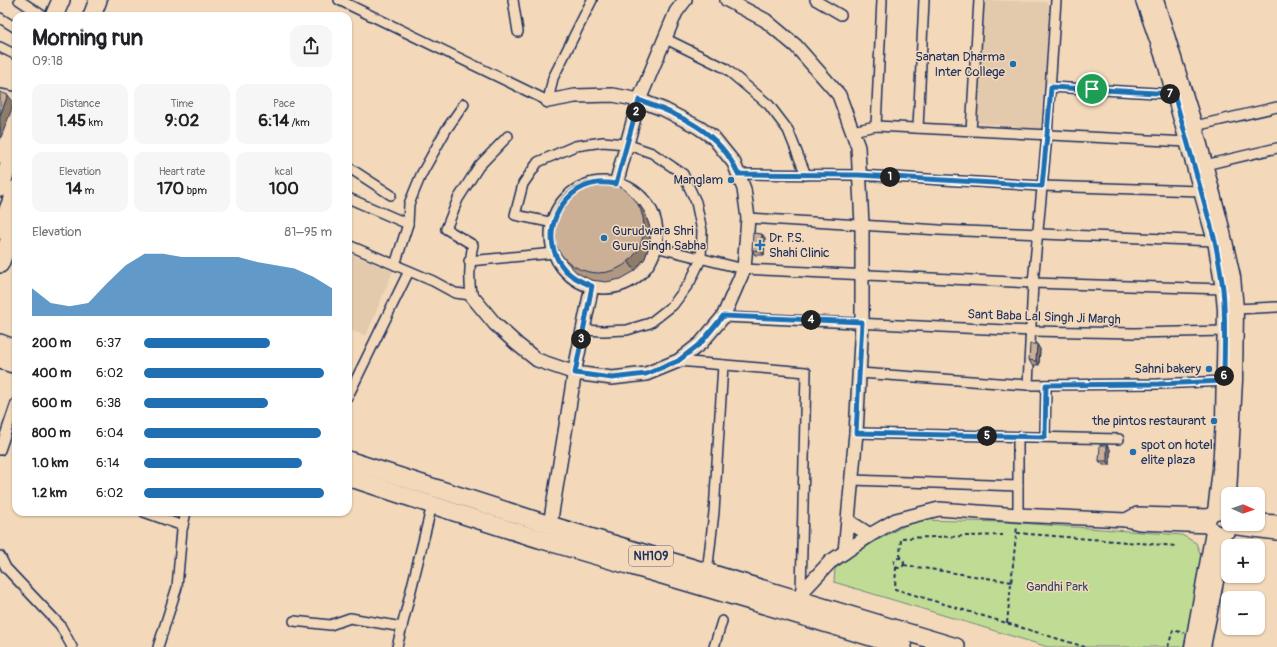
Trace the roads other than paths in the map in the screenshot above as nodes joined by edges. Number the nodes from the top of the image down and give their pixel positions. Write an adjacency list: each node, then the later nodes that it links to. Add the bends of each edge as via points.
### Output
1 (19, 0): 18 (street)
2 (60, 0): 19 (highway)
3 (73, 0): 20 (highway)
4 (89, 0): 21 (highway)
5 (98, 0): 22 (highway)
6 (339, 0): 35 (street)
7 (513, 0): 26 (street)
8 (592, 0): 35 (street, via 553,78)
9 (685, 0): 27 (street, via 676,12)
10 (728, 0): 42 (street, via 765,20 796,46 839,95)
11 (815, 0): 23 (street)
12 (882, 0): 39 (street)
13 (924, 0): 41 (street)
14 (979, 0): 43 (street)
15 (1056, 0): 30 (street)
16 (1143, 0): 32 (main road)
17 (1156, 0): 40 (main road)
18 (37, 12)
19 (56, 12)
20 (68, 12)
21 (84, 12)
22 (94, 12)
23 (841, 14)
24 (0, 18): 25 (street)
25 (12, 26)
26 (518, 32)
27 (664, 38): 34 (street); 54 (street, via 725,68 769,105 788,130)
28 (0, 47): 29 (street)
29 (12, 53)
30 (1051, 87): 32 (street); 44 (street)
31 (0, 94): 33 (street)
32 (1174, 94): 46 (main road)
33 (12, 97)
34 (639, 100): 35 (street, via 613,95 575,96); 47 (street); 53 (street, via 665,110 713,137 734,163)
35 (548, 101)
36 (464, 104): 65 (street, via 421,175 409,204)
37 (1277, 107): 40 (street)
38 (12, 122): 49 (highway)
39 (876, 126): 41 (street); 42 (street)
40 (1195, 126): 46 (main road)
41 (918, 128): 43 (street)
42 (852, 131): 55 (street, via 858,147)
43 (971, 131): 44 (street)
44 (1047, 135): 46 (street); 57 (street)
45 (508, 136): 75 (street, via 479,166 458,199 446,229 473,245)
46 (1193, 142): 51 (main road); 59 (main road)
47 (626, 144): 56 (street); 64 (street, via 603,142 575,146 538,162 523,184 515,215); 74 (street, via 652,153 683,174 696,202 702,232)
48 (1277, 148): 51 (street)
49 (0, 154)
50 (12, 156): 58 (highway)
51 (1205, 165): 59 (main road)
52 (352, 170): 60 (street)
53 (738, 174): 54 (street); 63 (street, via 744,189)
54 (806, 175): 55 (street)
55 (859, 175): 57 (street); 66 (street)
56 (616, 184): 64 (street, via 598,183 580,188 566,199 556,214); 71 (street, via 631,190 644,201 652,215 656,231)
57 (1042, 186): 59 (street); 68 (street)
58 (0, 188)
59 (1206, 191): 70 (main road)
60 (391, 194)
61 (352, 200): 65 (street)
62 (12, 203): 69 (highway)
63 (748, 218): 66 (street); 78 (street)
64 (554, 223): 73 (street, via 552,232)
65 (408, 224): 77 (street)
66 (862, 225): 68 (street); 80 (street)
67 (12, 226): 69 (highway)
68 (1037, 234): 70 (street); 81 (street)
69 (3, 235): 76 (highway)
70 (1220, 241): 83 (main road)
71 (655, 247): 74 (street); 82 (street, via 649,262 638,275 624,284 608,288)
72 (352, 248): 77 (street)
73 (555, 253): 75 (street); 82 (street, via 562,266 575,279)
74 (701, 258): 78 (street); 89 (street, via 690,282 673,305 650,323 627,330)
75 (470, 261): 84 (street)
76 (0, 264)
77 (395, 265): 79 (street)
78 (744, 269): 80 (street); 87 (street)
79 (410, 271): 84 (street, via 434,280 455,293); 105 (street)
80 (862, 275): 81 (street); 88 (street)
81 (1033, 283): 83 (street); 90 (street)
82 (592, 286): 89 (street)
83 (1229, 289): 86 (main road)
84 (471, 295): 100 (street, via 495,324 522,348 538,360)
85 (1277, 307): 86 (street)
86 (1230, 310): 91 (main road)
87 (723, 316): 88 (street, Sant Baba Lal Singh Ji Margh); 95 (street, via 701,343)
88 (862, 322): 90 (street, Sant Baba Lal Singh Ji Margh); 101 (street)
89 (583, 330): 100 (street)
90 (1031, 331): 91 (street, Sant Baba Lal Singh Ji Margh, via 1134,334); 103 (street)
91 (1230, 331): 102 (main road)
92 (0, 343): 93 (highway)
93 (12, 348)
94 (0, 360): 96 (highway)
95 (678, 361): 97 (street); 100 (street, via 646,374 612,378)
96 (12, 364)
97 (723, 365): 136 (street, via 714,512); 137 (street, via 806,372)
98 (0, 368): 99 (highway)
99 (12, 370)
100 (575, 373): 131 (street)
101 (860, 373): 103 (street); 107 (street)
102 (1230, 381): 104 (street); 116 (main road); 117 (main road, via 1220,469)
103 (1028, 385): 104 (street)
104 (1046, 385): 109 (street)
105 (352, 388)
106 (12, 415): 111 (street)
107 (856, 433): 108 (street); 114 (street)
108 (1018, 437): 109 (street); 115 (street)
109 (1045, 437): 110 (street)
110 (1118, 439)
111 (0, 450)
112 (352, 461): 118 (highway, NH109)
113 (352, 478): 119 (highway, NH109)
114 (852, 480): 115 (street); 125 (street)
115 (1018, 486): 120 (street)
116 (1229, 487)
117 (1221, 494)
118 (475, 501): 123 (highway); 131 (highway, NH109)
119 (432, 505): 123 (highway, NH109); 140 (street)
120 (1018, 515): 124 (street, via 1126,520 1137,514); 133 (street, via 939,509 896,520)
121 (155, 516): 129 (street)
122 (185, 516): 129 (street)
123 (469, 517): 131 (highway, NH109)
124 (1221, 520)
125 (848, 521): 133 (street); 134 (street)
126 (1265, 521): 127 (street)
127 (1277, 522)
128 (1221, 525): 141 (main road)
129 (183, 526): 143 (street, via 177,587)
130 (1265, 530): 132 (street)
131 (548, 533): 136 (highway, NH109); 137 (highway, NH109)
132 (1277, 533)
133 (870, 535): 134 (street)
134 (844, 552): 137 (street, via 830,562)
135 (0, 556): 142 (street, via 6,568 60,626)
136 (707, 573): 137 (highway, NH109)
137 (799, 602): 146 (highway, NH109); 147 (highway, NH109)
138 (722, 620): 145 (street)
139 (294, 621): 140 (street, via 330,625 350,618)
140 (402, 627): 144 (street)
141 (1199, 641)
142 (72, 647)
143 (158, 647)
144 (397, 647)
145 (714, 647)
146 (903, 647)
147 (956, 647)

